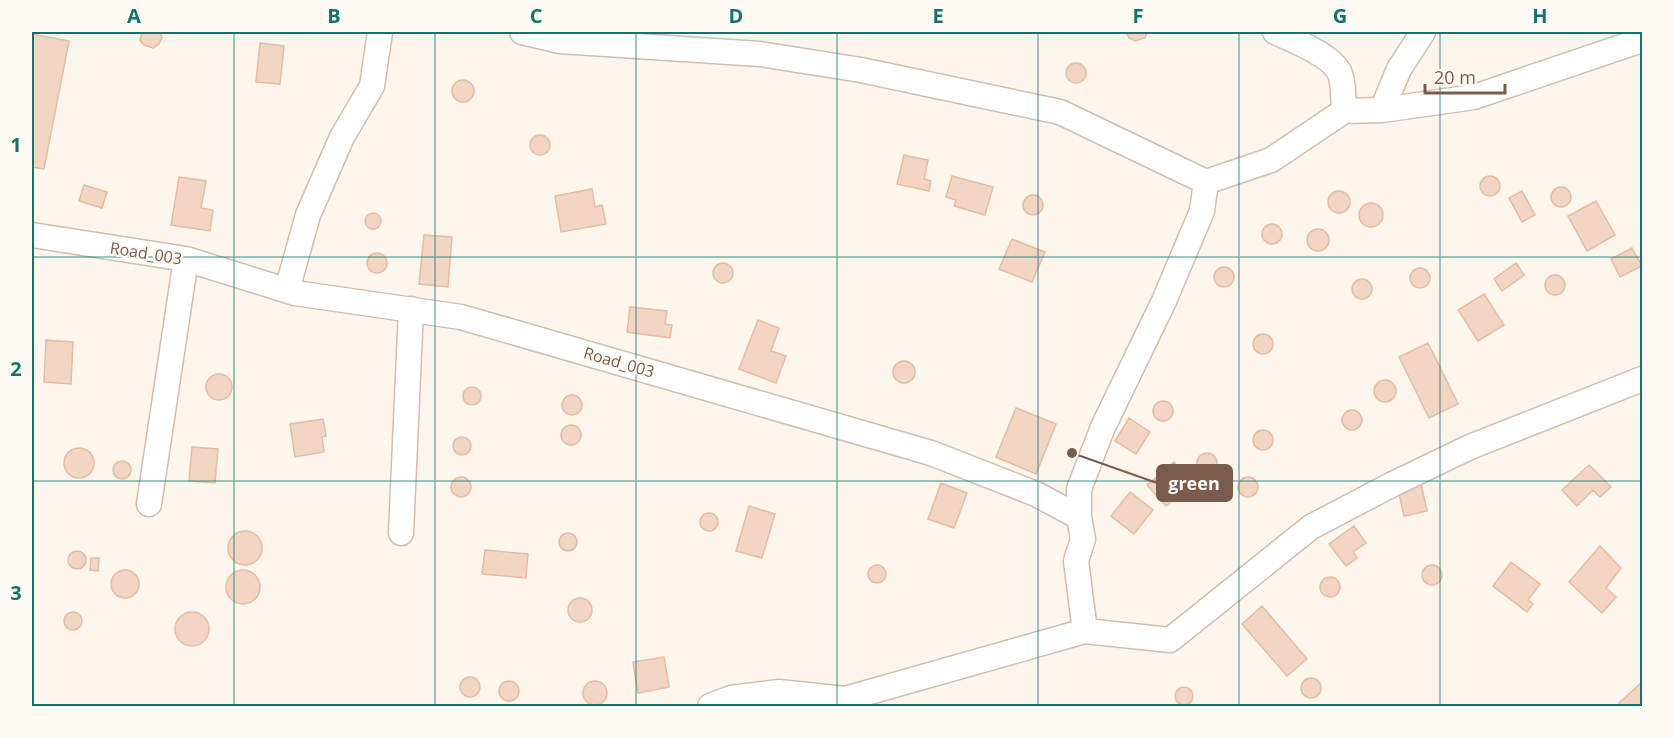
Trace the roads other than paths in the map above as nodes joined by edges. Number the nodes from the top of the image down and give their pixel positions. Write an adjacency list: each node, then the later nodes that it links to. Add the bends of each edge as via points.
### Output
1 (380, 32): 11 (street, via 372,87 342,136 308,215)
2 (522, 32): 8 (street, via 560,41 760,54 861,70 1059,112)
3 (1275, 32): 7 (street, via 1326,58 1341,75)
4 (1423, 32): 6 (street, via 1399,69)
5 (1642, 40): 6 (street, via 1474,97)
6 (1382, 110): 7 (street)
7 (1344, 111): 8 (street, via 1271,160)
8 (1206, 182): 15 (street, via 1202,212 1103,427 1079,489)
9 (32, 236): 10 (street, Road_003)
10 (186, 259): 11 (street, Road_003); 14 (street)
11 (286, 290): 12 (street, Road_003)
12 (411, 309): 15 (street, Road_003, via 460,317 932,453 1036,494); 16 (street)
13 (1642, 379): 17 (street, via 1470,447 1311,527 1170,640)
14 (149, 504)
15 (1079, 517): 17 (street, via 1083,539 1076,561)
16 (401, 533)
17 (1086, 631): 18 (street, via 845,699 779,692 731,698)
18 (710, 706)

